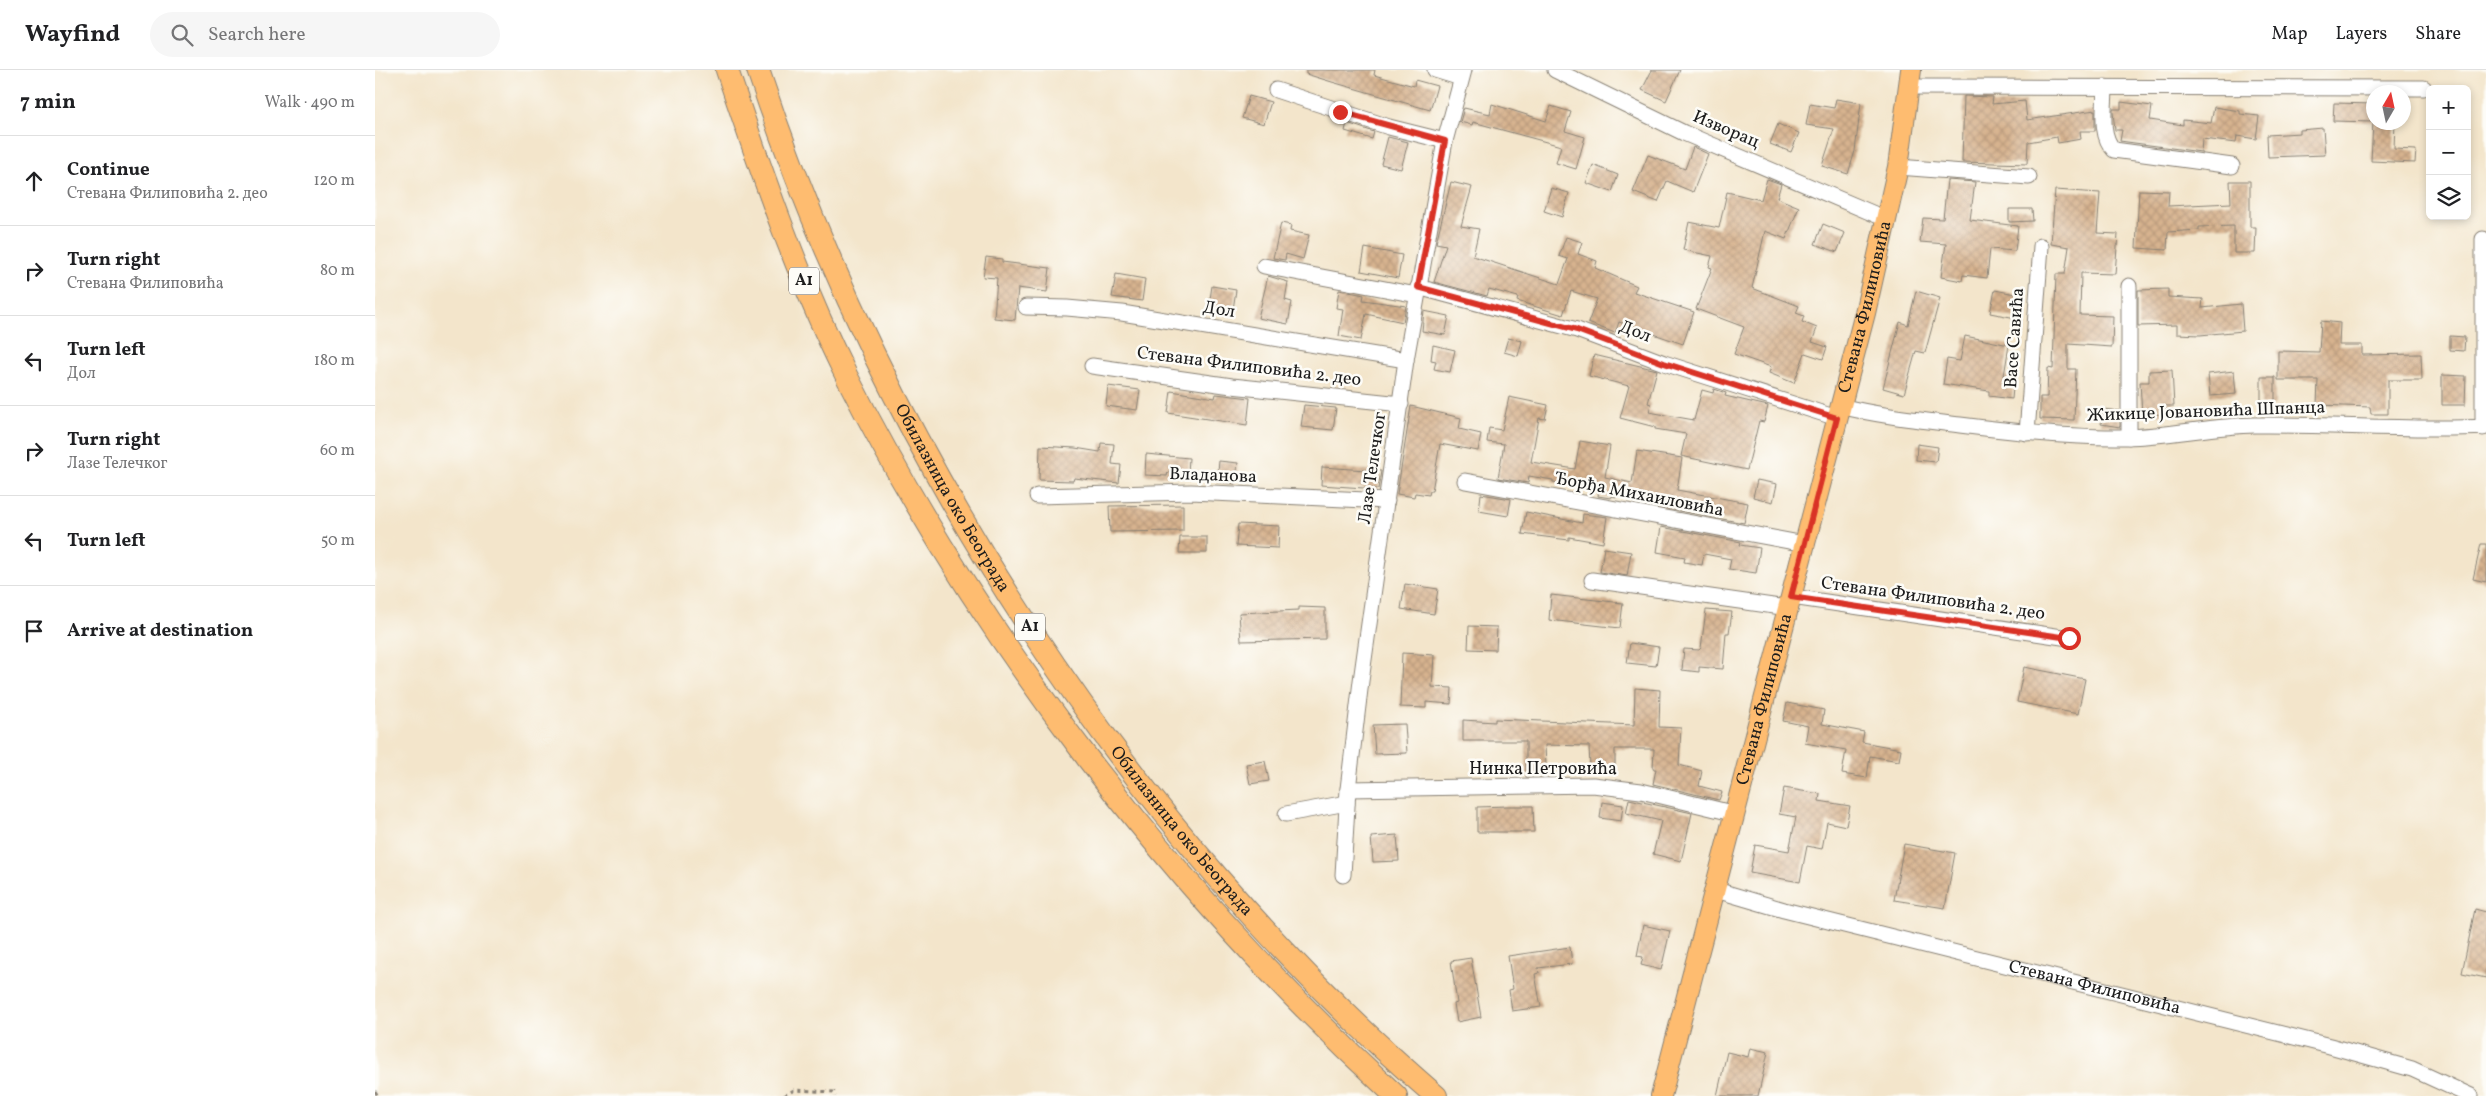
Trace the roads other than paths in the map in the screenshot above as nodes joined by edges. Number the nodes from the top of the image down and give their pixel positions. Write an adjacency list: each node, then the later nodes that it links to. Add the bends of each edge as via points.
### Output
1 (727, 70): 40 (highway, Обилазница око Београда / A1, via 792,252 846,375 905,482 982,609 1048,703 1168,856 1307,1011)
2 (758, 70): 41 (highway, Обилазница око Београда / A1, via 827,251 881,367 938,476 1030,627 1120,754 1204,860 1325,992)
3 (1435, 70): 5 (street)
4 (1555, 70): 14 (street, Изворац, via 1684,133)
5 (1463, 74): 10 (street, Лазе Телечког)
6 (1910, 78): 7 (street); 12 (main road, Стевана Филиповића)
7 (2105, 87): 8 (street); 11 (street, via 2105,134 2114,150)
8 (2424, 88)
9 (1276, 90): 10 (street, via 1389,127)
10 (1445, 141): 19 (street, Лазе Телечког)
11 (2232, 166)
12 (1898, 167): 13 (street); 14 (main road, Стевана Филиповића)
13 (2029, 177)
14 (1886, 219): 24 (main road, Стевана Филиповића)
15 (2483, 239): 25 (street)
16 (2041, 246): 26 (street, Васе Савића)
17 (1265, 266): 19 (street, Дол)
18 (2129, 286): 27 (street)
19 (1418, 291): 21 (street, Лазе Телечког); 24 (street, Дол, via 1577,330 1664,363)
20 (1026, 307): 21 (street, Дол, via 1123,314)
21 (1406, 360): 23 (street, Лазе Телечког)
22 (1092, 366): 23 (street, Стевана Филиповића 2. део, via 1232,386)
23 (1401, 404): 30 (street, Лазе Телечког)
24 (1839, 412): 26 (street, Жикице Јовановића Шпанца); 31 (main road, Стевана Филиповића)
25 (2485, 428): 27 (street, Жикице Јовановића Шпанца, via 2244,426)
26 (2027, 433): 27 (street, Жикице Јовановића Шпанца)
27 (2129, 437)
28 (1465, 482): 31 (street, Ђорђа Михаиловића)
29 (1037, 496): 30 (street, Владанова, via 1191,492)
30 (1387, 501): 35 (street, Лазе Телечког)
31 (1805, 544): 33 (main road, Стевана Филиповића)
32 (1592, 580): 33 (street, Стевана Филиповића 2. део)
33 (1790, 602): 34 (street, Стевана Филиповића 2. део); 37 (main road, Стевана Филиповића)
34 (2069, 638)
35 (1347, 796): 36 (street, Нинка Петровића); 37 (street, Нинка Петровића, via 1593,785 1641,791); 38 (street, Лазе Телечког)
36 (1287, 814)
37 (1735, 814): 39 (main road, Стевана Филиповића)
38 (1343, 875)
39 (1716, 890): 42 (main road, Стевана Филиповића); 43 (street, Стевана Филиповића, via 1784,910 2329,1046 2412,1069)
40 (1396, 1096)
41 (1436, 1096)
42 (1661, 1096)
43 (2471, 1096)

